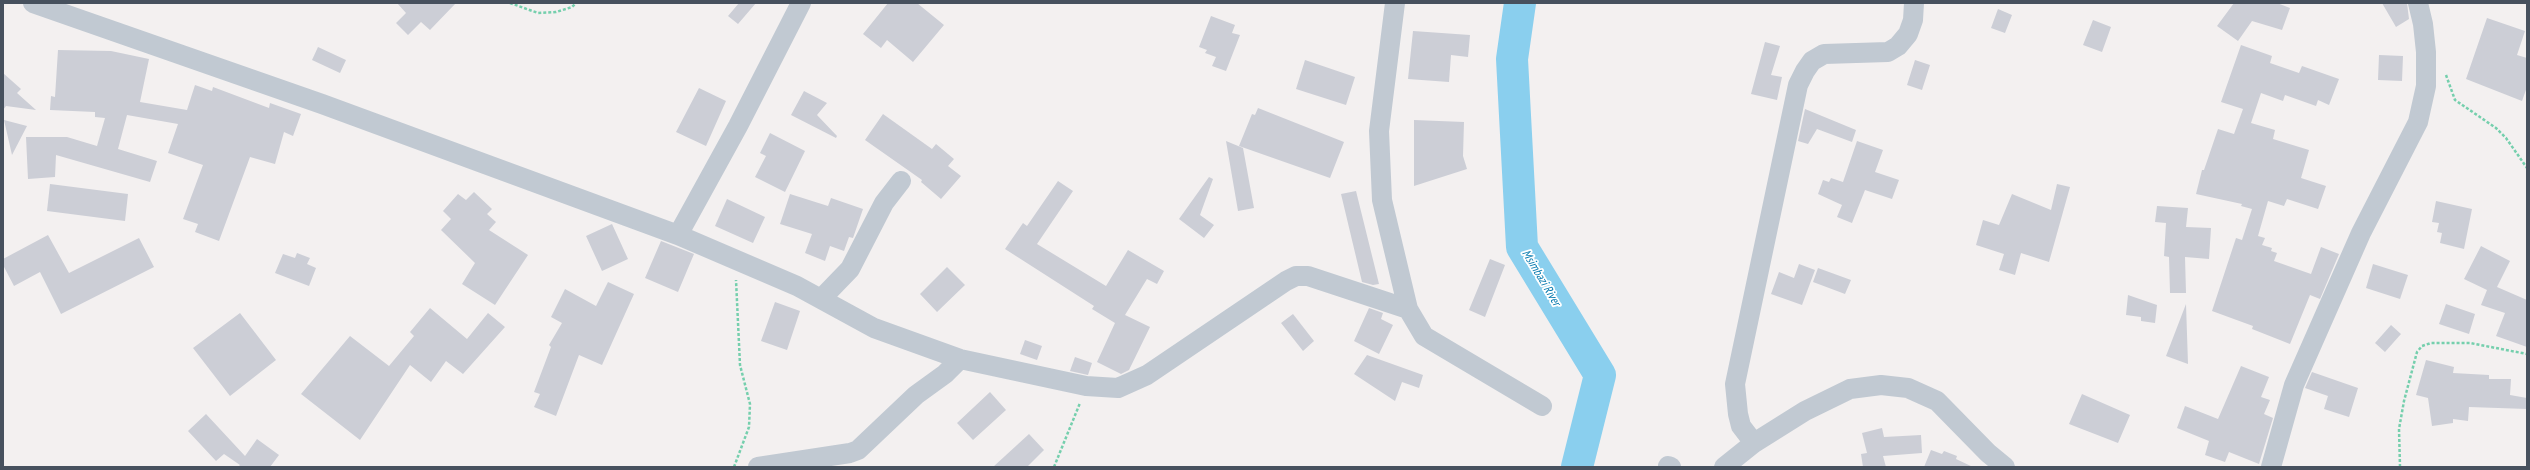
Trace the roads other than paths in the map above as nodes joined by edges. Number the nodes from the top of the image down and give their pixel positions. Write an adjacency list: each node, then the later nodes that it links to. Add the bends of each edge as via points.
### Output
1 (33, 3): 7 (street, via 322,104)
2 (802, 3): 7 (street)
3 (1395, 3): 9 (street, via 1379,131 1382,200)
4 (1914, 3): 12 (street, via 1913,20 1908,34 1898,46 1888,52 1824,54 1812,61 1798,85 1736,384 1741,426)
5 (2418, 3): 17 (street, via 2426,52 2426,86 2418,122 2361,233 2294,385)
6 (901, 181): 8 (street, via 884,203 850,269)
7 (678, 235): 8 (street)
8 (821, 299): 10 (street, via 842,313 874,328)
9 (1408, 309): 10 (street, via 1308,276 1296,276 1286,280 1189,347 1127,386 1118,388 1086,386); 11 (street, via 1424,336)
10 (960, 359): 14 (street, via 945,374 916,394 858,450)
11 (1542, 406)
12 (1754, 443): 13 (street, via 1805,411 1850,389 1881,385 1908,388 1937,401); 15 (street)
13 (1985, 460): 16 (street)
14 (758, 467)
15 (1724, 467)
16 (2005, 467)
17 (2271, 467)

